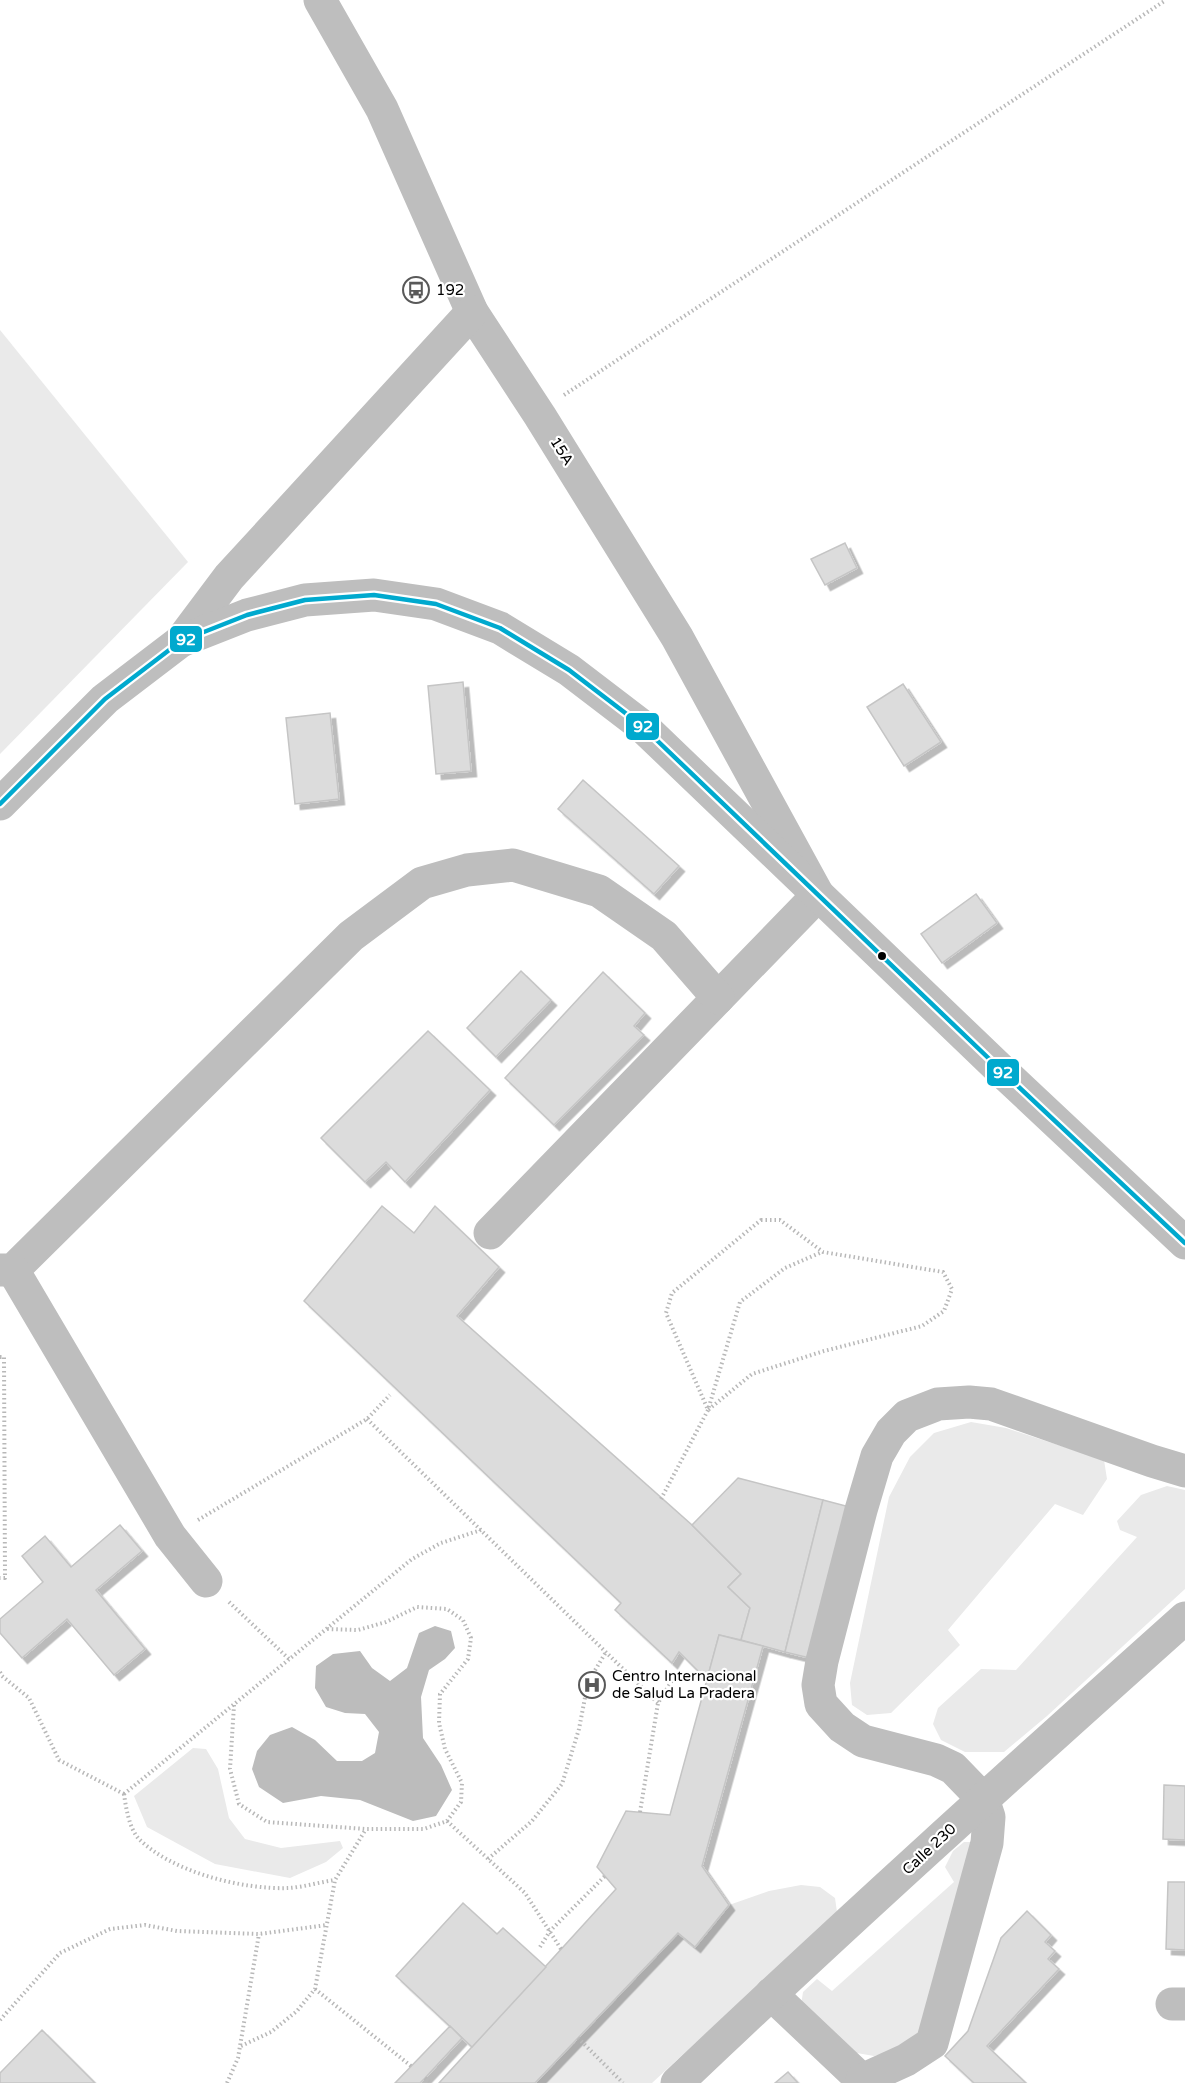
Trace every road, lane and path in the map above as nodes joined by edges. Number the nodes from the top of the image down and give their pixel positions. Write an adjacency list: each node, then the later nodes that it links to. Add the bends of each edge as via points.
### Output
1 (321, 0): 3 (street, 15A, via 382,109)
2 (1166, 0): 4 (path, via 569,392)
3 (472, 312): 4 (street, 15A); 5 (street, via 229,577)
4 (540, 416): 7 (street, 15A, via 677,637)
5 (180, 641): 6 (street, via 105,699); 7 (street, via 247,615 305,600 374,595 436,604 500,628 569,670 640,725)
6 (0, 804)
7 (818, 895): 8 (street); 10 (street)
8 (718, 998): 9 (street); 12 (street, via 664,936 599,891 513,865 467,870 422,883 351,936)
9 (490, 1233)
10 (1185, 1243)
11 (823, 1252): 15 (path, via 785,1268 740,1302); 15 (path, via 780,1220 761,1220 672,1293 666,1313); 15 (path, via 943,1272 952,1289 944,1311 922,1326 752,1374)
12 (7, 1270): 20 (street)
13 (0, 1357): 21 (path, via 4,1357 5,1578)
14 (390, 1395): 16 (path)
15 (708, 1410): 18 (path)
16 (367, 1419): 19 (path); 20 (path)
17 (1185, 1471): 32 (street, via 991,1404 938,1404 908,1416 891,1432 877,1456 822,1661 818,1685 821,1704 842,1727 863,1741 953,1768)
18 (661, 1498)
19 (481, 1530): 24 (path, via 441,1543 412,1559); 25 (path)
20 (170, 1536): 22 (street)
21 (0, 1578)
22 (206, 1581): 26 (path)
23 (1185, 1618): 32 (street, Calle 230)
24 (326, 1629): 26 (path); 34 (path, via 358,1630 417,1607 447,1609 463,1620 471,1638 468,1659 440,1694 439,1723 445,1749 462,1783 461,1802)
25 (606, 1652): 29 (path); 36 (path, via 588,1682 562,1784 532,1821)
26 (289, 1659): 30 (path)
27 (0, 1672): 31 (path, via 29,1698 59,1760)
28 (676, 1674): 29 (path)
29 (658, 1703): 33 (path)
30 (234, 1705): 31 (path); 35 (path, via 230,1769 239,1804 267,1822)
31 (124, 1794): 38 (path, via 126,1811 137,1836 162,1857 201,1874 248,1886 290,1888)
32 (983, 1799): 45 (street, Calle 230); 51 (street, via 988,1817 987,1843 932,2043)
33 (640, 1812)
34 (447, 1821): 35 (path, via 424,1829); 36 (path)
35 (366, 1829): 38 (path)
36 (488, 1859): 40 (path, via 525,1893)
37 (605, 1876): 40 (path)
38 (335, 1880): 39 (path)
39 (327, 1925): 41 (path); 44 (path)
40 (550, 1931): 42 (path); 43 (path)
41 (259, 1934): 46 (path, via 177,1931 145,1925 110,1929 60,1953); 48 (path)
42 (540, 1947)
43 (561, 1949)
44 (315, 1989): 48 (path, via 297,2011 271,2032); 49 (path)
45 (771, 1994): 51 (street); 55 (street, Calle 230)
46 (0, 2019)
47 (578, 2038): 54 (path)
48 (241, 2046): 52 (path)
49 (411, 2067)
50 (425, 2078): 53 (path)
51 (863, 2081)
52 (227, 2083)
53 (431, 2083)
54 (623, 2083)
55 (677, 2083)

